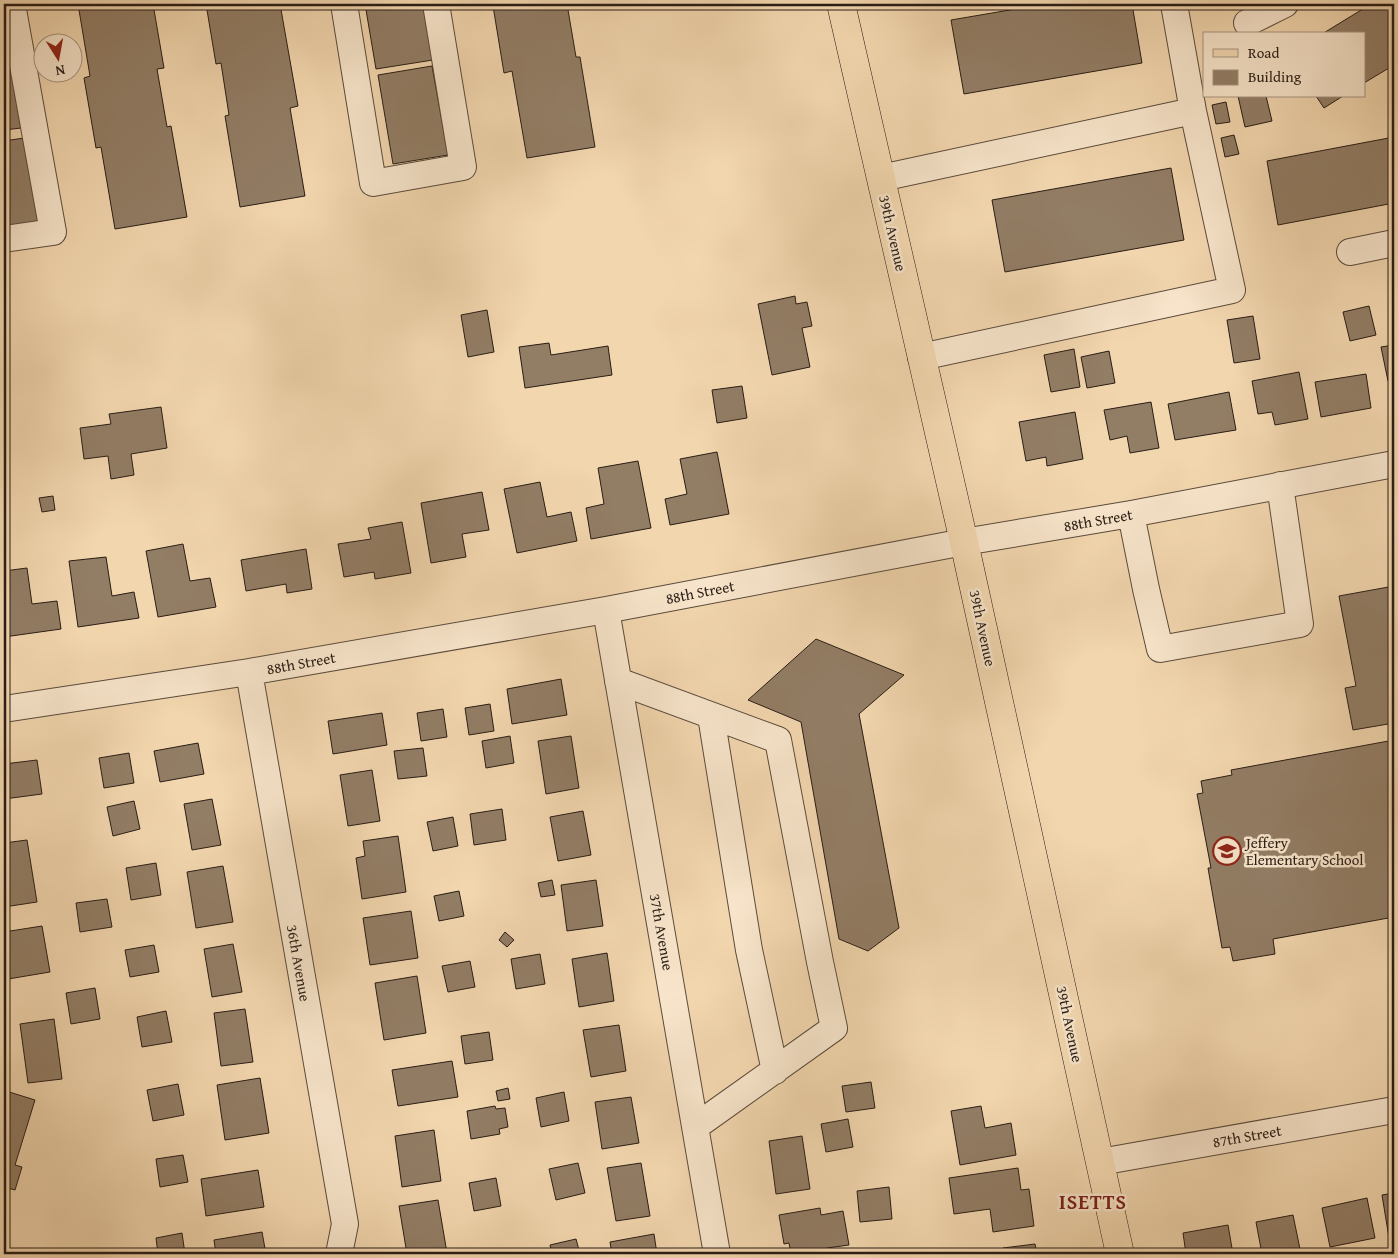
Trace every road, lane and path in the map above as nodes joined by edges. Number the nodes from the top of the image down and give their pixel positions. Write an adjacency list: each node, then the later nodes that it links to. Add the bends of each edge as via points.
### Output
1 (12, 4): 10 (street, via 54,232)
2 (344, 4): 3 (street, via 373,183 463,167)
3 (436, 4)
4 (841, 4): 9 (main road, 39th Avenue)
5 (1174, 4): 8 (street)
6 (1285, 4): 7 (street)
7 (1247, 23)
8 (1193, 111): 9 (street); 13 (street, via 1232,290)
9 (880, 178): 13 (main road, 39th Avenue)
10 (4, 239)
11 (1394, 243): 12 (street)
12 (1350, 252)
13 (921, 357): 17 (main road, 39th Avenue)
14 (1394, 464): 15 (street, 88th Street)
15 (1280, 486): 16 (street, 88th Street); 16 (street, via 1300,624 1160,649)
16 (1131, 514): 17 (street, 88th Street)
17 (964, 542): 18 (street, 88th Street); 26 (main road, 39th Avenue)
18 (606, 610): 19 (street, 88th Street); 20 (street, 37th Avenue)
19 (249, 672): 21 (street, 88th Street); 27 (street, 36th Avenue, via 345,1224)
20 (618, 681): 22 (street); 25 (street, 37th Avenue)
21 (4, 710)
22 (711, 716): 23 (street, via 749,950); 23 (street, via 778,740 834,1028)
23 (775, 1070): 25 (street)
24 (1394, 1110): 26 (street, 87th Street)
25 (695, 1127): 28 (street, 37th Avenue)
26 (1100, 1162): 29 (main road, 39th Avenue)
27 (339, 1254)
28 (717, 1254)
29 (1120, 1254)

